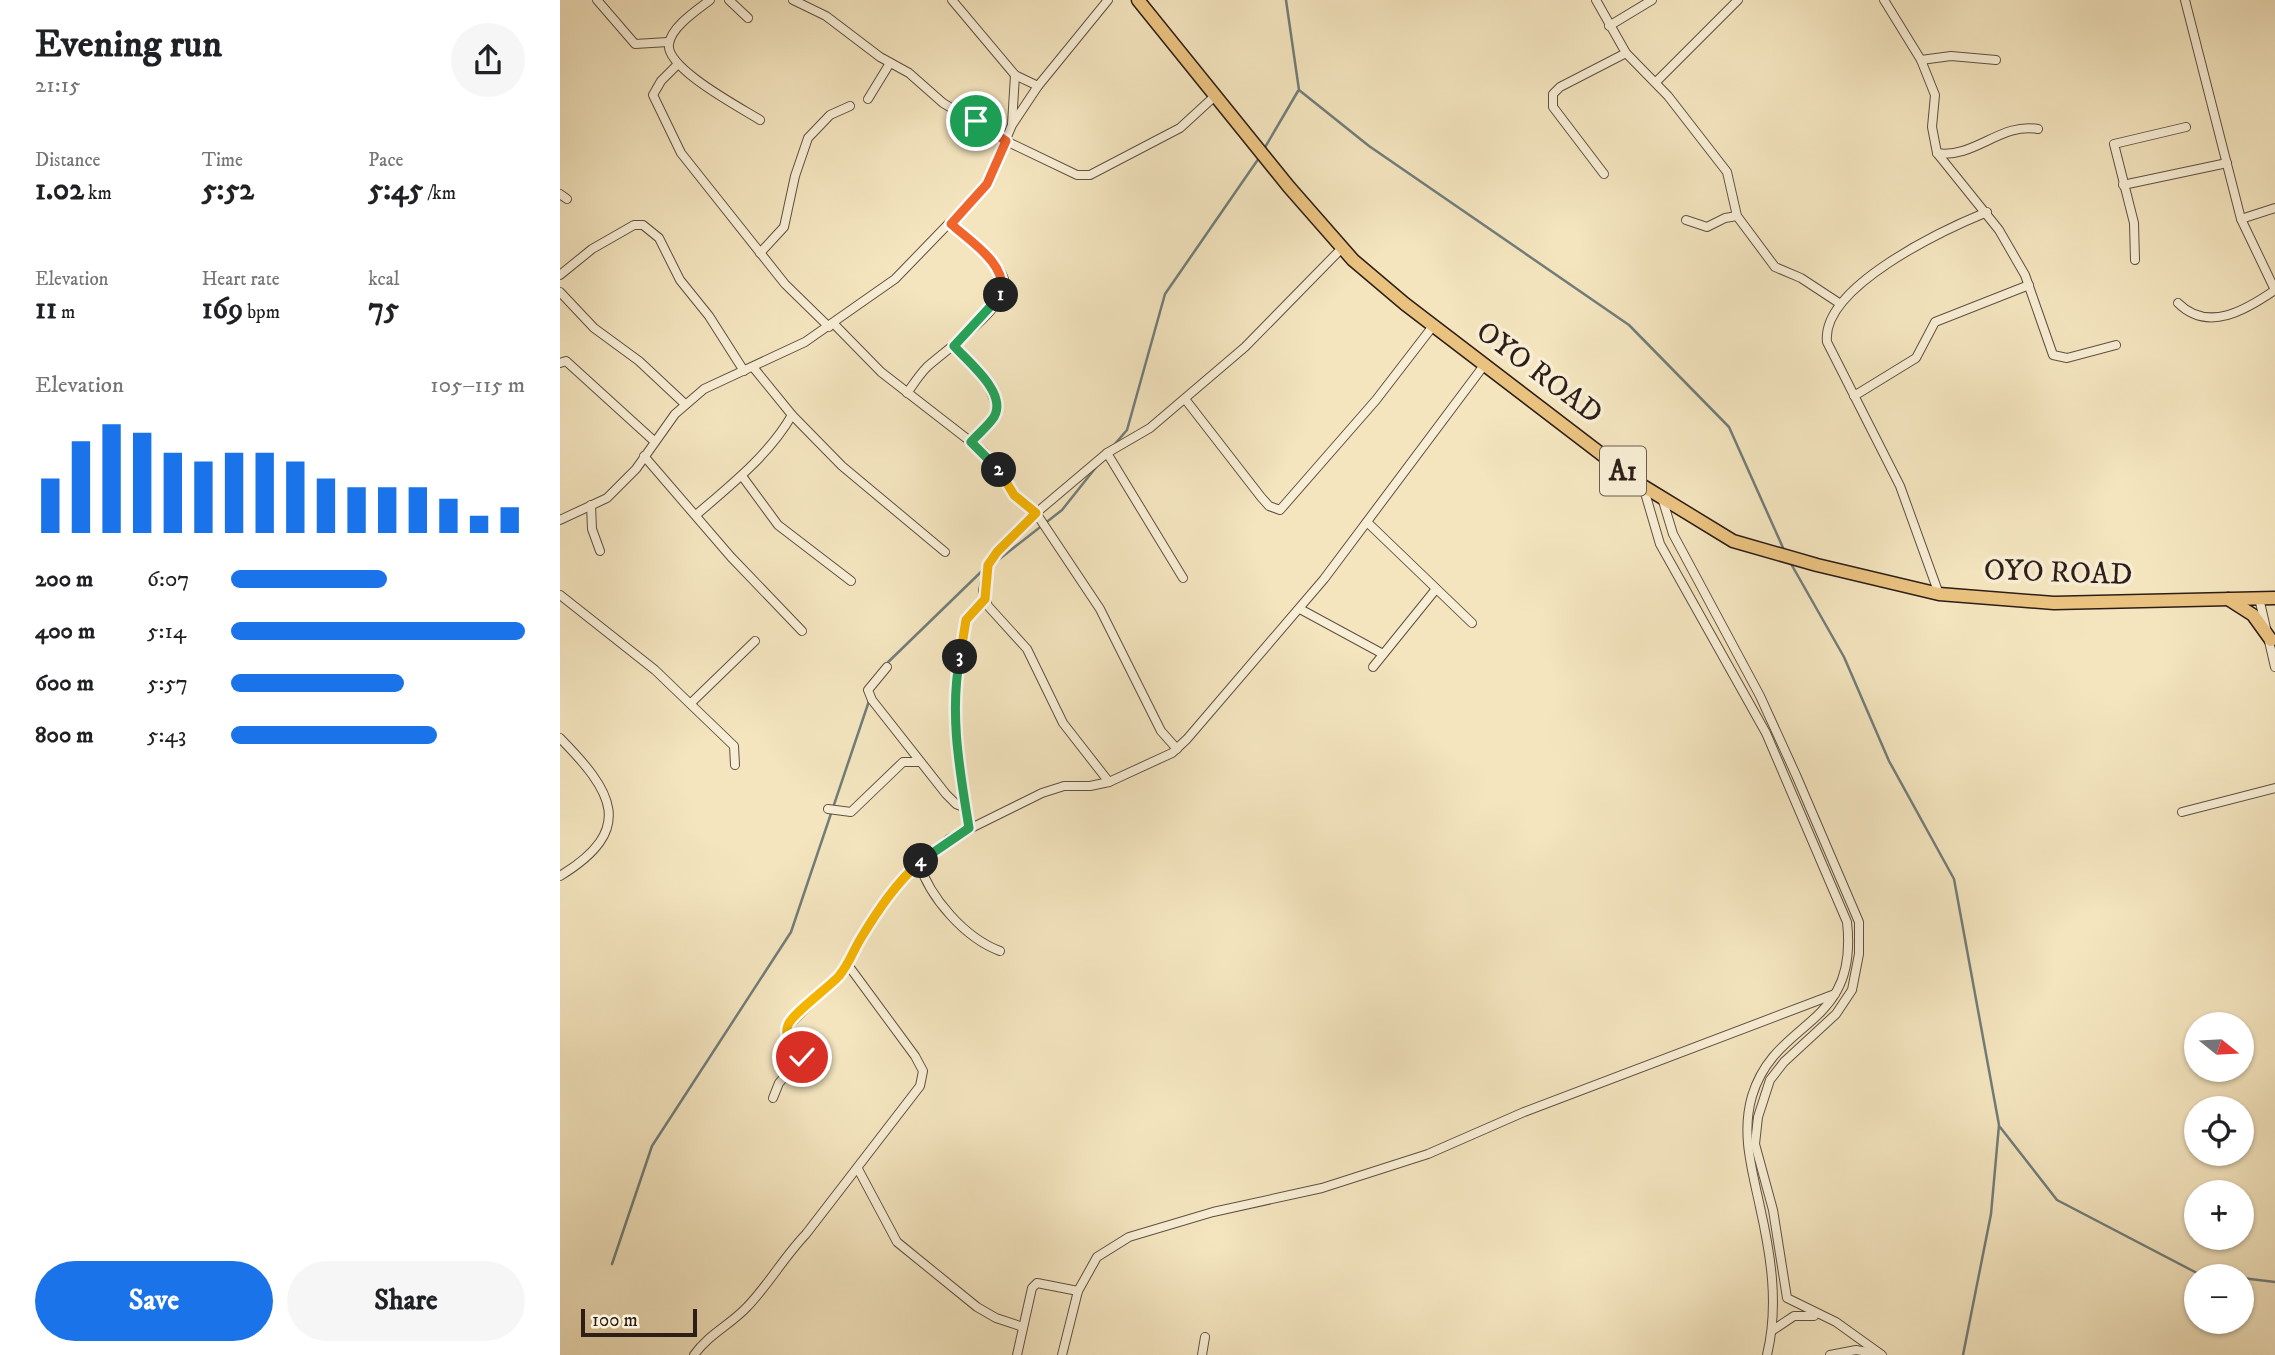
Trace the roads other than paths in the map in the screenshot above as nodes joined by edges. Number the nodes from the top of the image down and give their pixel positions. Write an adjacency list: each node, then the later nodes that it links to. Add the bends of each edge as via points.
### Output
1 (597, 0): 15 (street, via 635,44)
2 (710, 0): 15 (street)
3 (729, 0): 13 (street)
4 (793, 0): 19 (street, via 826,16)
5 (952, 0): 21 (street)
6 (1108, 0): 23 (street)
7 (1138, 0): 24 (highway, OYO ROAD / A1)
8 (1596, 0): 14 (street)
9 (1652, 0): 14 (street)
10 (1738, 0): 22 (street)
11 (1884, 0): 17 (street)
12 (2185, 0): 33 (street)
13 (748, 18)
14 (1609, 26): 16 (street)
15 (668, 42): 20 (street)
16 (1626, 53): 22 (street); 34 (street, via 1553,94 1553,107)
17 (1921, 60): 18 (street); 32 (street, via 1935,95 1932,127)
18 (1996, 60)
19 (890, 62): 25 (street); 31 (street, via 943,103)
20 (678, 64): 27 (street); 43 (street, via 655,88 654,100 681,153)
21 (1015, 75): 23 (street); 28 (street)
22 (1656, 82): 38 (street, via 1727,172)
23 (1038, 86): 28 (street)
24 (1216, 95): 31 (street, via 1180,128 1090,174 1077,175); 42 (highway, OYO ROAD / A1)
25 (868, 99)
26 (850, 106): 43 (street, via 830,115 808,138 784,227)
27 (760, 120)
28 (1012, 125): 31 (street)
29 (2186, 127): 35 (street, via 2114,144)
30 (2038, 129): 32 (street, via 2024,126 1955,155)
31 (1006, 141): 41 (street, via 987,184)
32 (1937, 153): 37 (street)
33 (2227, 163): 35 (street); 39 (street)
34 (1604, 174)
35 (2123, 185): 44 (street, via 2134,223)
36 (2275, 208): 39 (street)
37 (1987, 212): 46 (street); 49 (street, via 1951,226 1860,283)
38 (1737, 216): 40 (street, via 1707,227); 49 (street, via 1775,267)
39 (2241, 219): 47 (street)
40 (1686, 220)
41 (951, 224): 51 (street, via 895,279); 54 (street, via 996,266 1004,284 996,304)
42 (1342, 248): 52 (highway, OYO ROAD / A1); 60 (street, via 1245,347)
43 (760, 253): 51 (street, via 785,284)
44 (2135, 260)
45 (560, 275): 57 (street, via 592,249 634,225 643,225 659,238 680,281)
46 (2029, 285): 53 (street, via 2053,355 2067,358); 59 (street, via 1935,322 1916,358)
47 (2275, 290): 50 (street, via 2253,305 2218,318 2200,317)
48 (560, 292): 61 (street, via 594,328 639,361)
49 (1839, 303): 59 (street, via 1826,330 1827,342)
50 (2178, 303)
51 (831, 325): 57 (street); 58 (street)
52 (1433, 326): 56 (highway, OYO ROAD / A1); 60 (street, via 1280,510 1261,498)
53 (2116, 345)
54 (954, 346): 58 (street, via 925,370); 64 (street, via 987,382 997,407)
55 (560, 363): 63 (street, via 566,361)
56 (1485, 364): 68 (highway, OYO ROAD / A1); 74 (street)
57 (749, 369): 61 (street, via 704,389); 62 (street)
58 (907, 393): 64 (street)
59 (1854, 396): 80 (street, via 1900,486)
60 (1185, 399): 65 (street, via 1150,428)
61 (685, 404): 63 (street)
62 (792, 415): 67 (street); 76 (street, via 842,466)
63 (654, 441): 66 (street)
64 (971, 442): 72 (street, via 996,466 1014,495)
65 (1107, 453): 72 (street); 77 (street)
66 (644, 456): 70 (street, via 607,498); 71 (street)
67 (742, 476): 71 (street); 78 (street, via 778,526)
68 (1643, 486): 69 (highway, OYO ROAD / A1); 112 (street, via 1660,544 1766,733 1847,922 1847,966)
69 (1663, 501): 80 (highway, OYO ROAD / A1, via 1733,541); 111 (street, via 1673,534 1760,696 1855,910 1859,954)
70 (591, 505): 73 (street); 75 (street)
71 (696, 515): 89 (street)
72 (1039, 517): 84 (street, via 988,565); 98 (street, via 1100,609 1161,731)
73 (560, 520)
74 (1367, 522): 79 (street); 86 (street)
75 (600, 551)
76 (945, 552)
77 (1183, 578)
78 (851, 581)
79 (1436, 589): 87 (street); 92 (street)
80 (1939, 594): 85 (highway, OYO ROAD / A1, via 2054,603)
81 (560, 595): 96 (street)
82 (2259, 598): 83 (highway, OYO ROAD / A1); 85 (highway, OYO ROAD / A1); 90 (street)
83 (2275, 598)
84 (985, 599): 101 (street, via 1027,649 1063,723); 103 (street, via 966,620 957,669 955,708)
85 (2227, 599): 90 (highway, via 2253,615)
86 (1300, 608): 92 (street); 98 (street)
87 (1472, 623)
88 (2275, 626): 90 (highway)
89 (802, 631)
90 (2271, 640): 95 (street)
91 (755, 641): 96 (street)
92 (1383, 654): 94 (street)
93 (887, 667): 99 (street, via 870,686 869,694)
94 (1374, 667)
95 (2275, 667)
96 (691, 704): 100 (street, via 734,746)
97 (560, 738): 108 (street, via 600,784 610,823 599,843)
98 (1177, 749): 101 (street)
99 (920, 762): 103 (street, via 956,804); 104 (street, via 904,762 851,812)
100 (735, 765)
101 (1109, 782): 106 (street, via 1042,793)
102 (2275, 788): 105 (street)
103 (966, 808): 106 (street)
104 (828, 809)
105 (2182, 812)
106 (969, 828): 107 (street)
107 (919, 863): 109 (street, via 938,900 971,933); 110 (street, via 895,886)
108 (560, 876)
109 (1000, 951)
110 (848, 965): 113 (street, via 787,1027 789,1041); 116 (street, via 923,1071 908,1105)
111 (1852, 990): 112 (street); 118 (street, via 1836,1014 1770,1080 1756,1133 1784,1292 1795,1304)
112 (1838, 993): 117 (street, via 1524,1112 1428,1154 1322,1188 1213,1212 1129,1237 1097,1257); 120 (street, via 1775,1055 1758,1081 1749,1109 1746,1132 1771,1261)
113 (802, 1057): 114 (street); 115 (street, via 779,1083)
114 (818, 1075)
115 (773, 1098)
116 (858, 1169): 119 (street, via 897,1242 977,1307); 125 (street, via 763,1289)
117 (1078, 1291): 119 (street, via 1037,1283); 127 (street)
118 (1820, 1317): 120 (street, via 1794,1316); 121 (street)
119 (1023, 1327): 126 (street)
120 (1773, 1330): 129 (street)
121 (1853, 1334): 123 (street); 124 (street)
122 (1205, 1337): 128 (street)
123 (1847, 1351): 124 (street); 130 (street)
124 (1881, 1354)
125 (694, 1355)
126 (1017, 1355)
127 (1062, 1355)
128 (1202, 1355)
129 (1767, 1355)
130 (1830, 1355)

